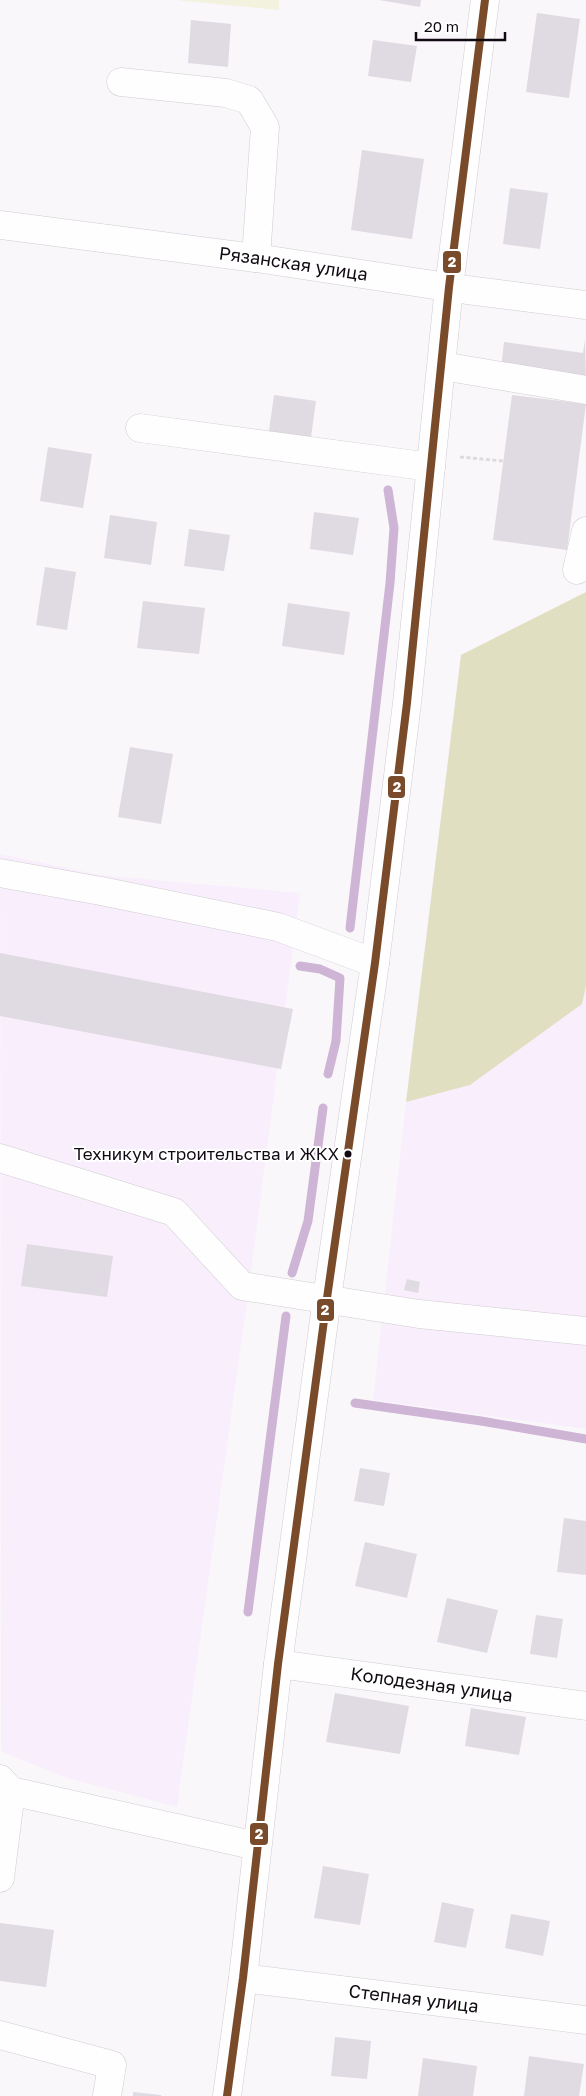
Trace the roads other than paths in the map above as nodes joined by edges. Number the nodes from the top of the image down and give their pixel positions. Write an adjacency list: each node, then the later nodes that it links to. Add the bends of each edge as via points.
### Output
1 (485, 0): 5 (street)
2 (121, 82): 4 (street, via 226,93 249,100 265,127)
3 (0, 225): 4 (street, Рязанская улица)
4 (256, 258): 5 (street, Рязанская улица)
5 (449, 287): 6 (street, Рязанская улица); 7 (street)
6 (586, 305)
7 (442, 366): 8 (street); 10 (street)
8 (586, 390)
9 (140, 428): 10 (street)
10 (432, 460): 14 (street)
11 (586, 531): 12 (street)
12 (577, 570)
13 (0, 873): 14 (street, via 278,927)
14 (376, 963): 16 (street)
15 (0, 1158): 16 (street, via 174,1212 242,1286)
16 (327, 1298): 17 (street, via 419,1314); 18 (street)
17 (586, 1331)
18 (278, 1664): 19 (street, Колодезная улица); 21 (street)
19 (586, 1706)
20 (6, 1785): 21 (street); 22 (street)
21 (258, 1846): 23 (street)
22 (0, 1878)
23 (243, 1978): 24 (street, Степная улица); 27 (street)
24 (586, 2020)
25 (0, 2035): 26 (street, via 112,2065)
26 (107, 2096)
27 (227, 2096)

